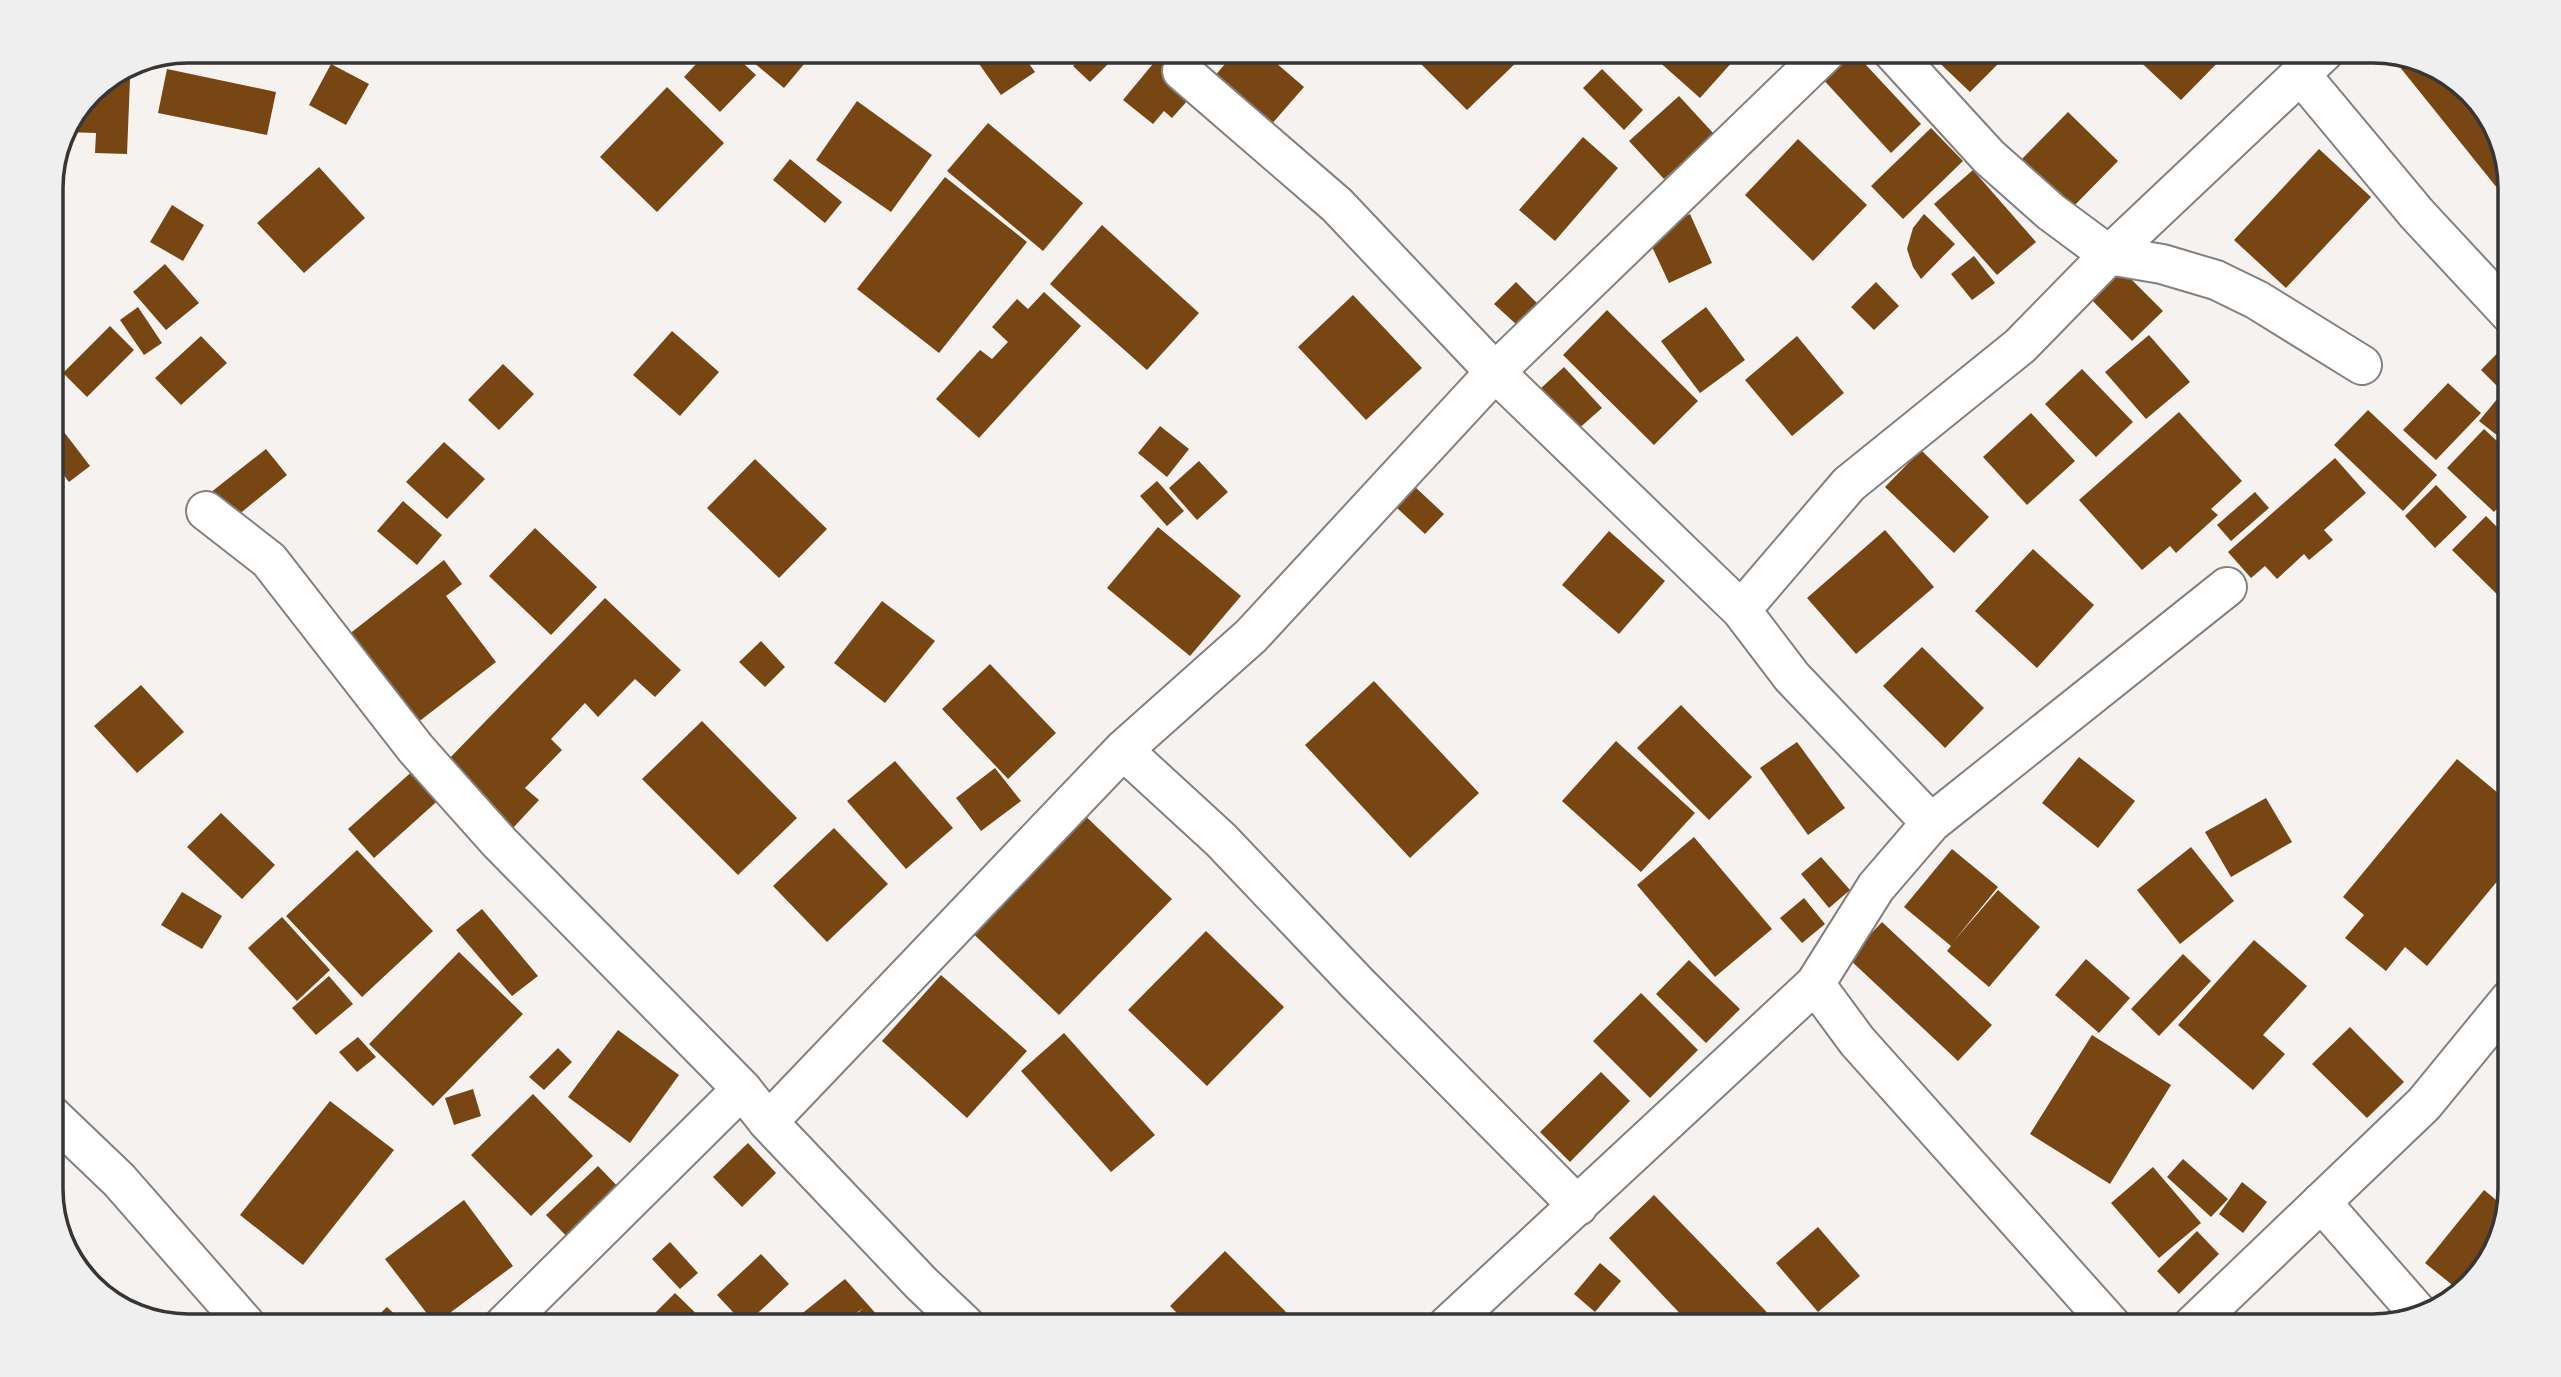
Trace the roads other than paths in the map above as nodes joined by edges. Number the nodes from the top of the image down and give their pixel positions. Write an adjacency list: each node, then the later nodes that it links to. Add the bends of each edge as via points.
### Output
1 (1815, 63): 8 (street)
2 (1903, 63): 5 (street, via 1989,157)
3 (2313, 63): 5 (street); 6 (street, via 2417,214)
4 (1182, 71): 8 (street, via 1337,205)
5 (2109, 255): 7 (street, via 2216,280); 11 (street, via 2020,346 1849,484)
6 (2498, 286)
7 (2362, 365)
8 (1495, 372): 11 (street); 12 (street, via 1251,636)
9 (206, 511): 16 (street, via 269,560 416,749 499,842)
10 (2227, 587): 13 (street)
11 (1741, 610): 13 (street, via 1792,677)
12 (1123, 750): 17 (street); 20 (street, via 1221,840)
13 (1931, 823): 14 (street, via 1876,887)
14 (1815, 984): 20 (street); 26 (street, via 1857,1041)
15 (2498, 1014): 19 (street, via 2424,1104)
16 (742, 1089): 17 (street); 23 (street)
17 (768, 1122): 24 (street)
18 (63, 1126): 22 (street, via 119,1180)
19 (2321, 1202): 21 (street); 27 (street)
20 (1578, 1206): 25 (street)
21 (2413, 1307)
22 (236, 1314)
23 (515, 1314)
24 (954, 1314)
25 (1460, 1314)
26 (2101, 1314)
27 (2204, 1314)

